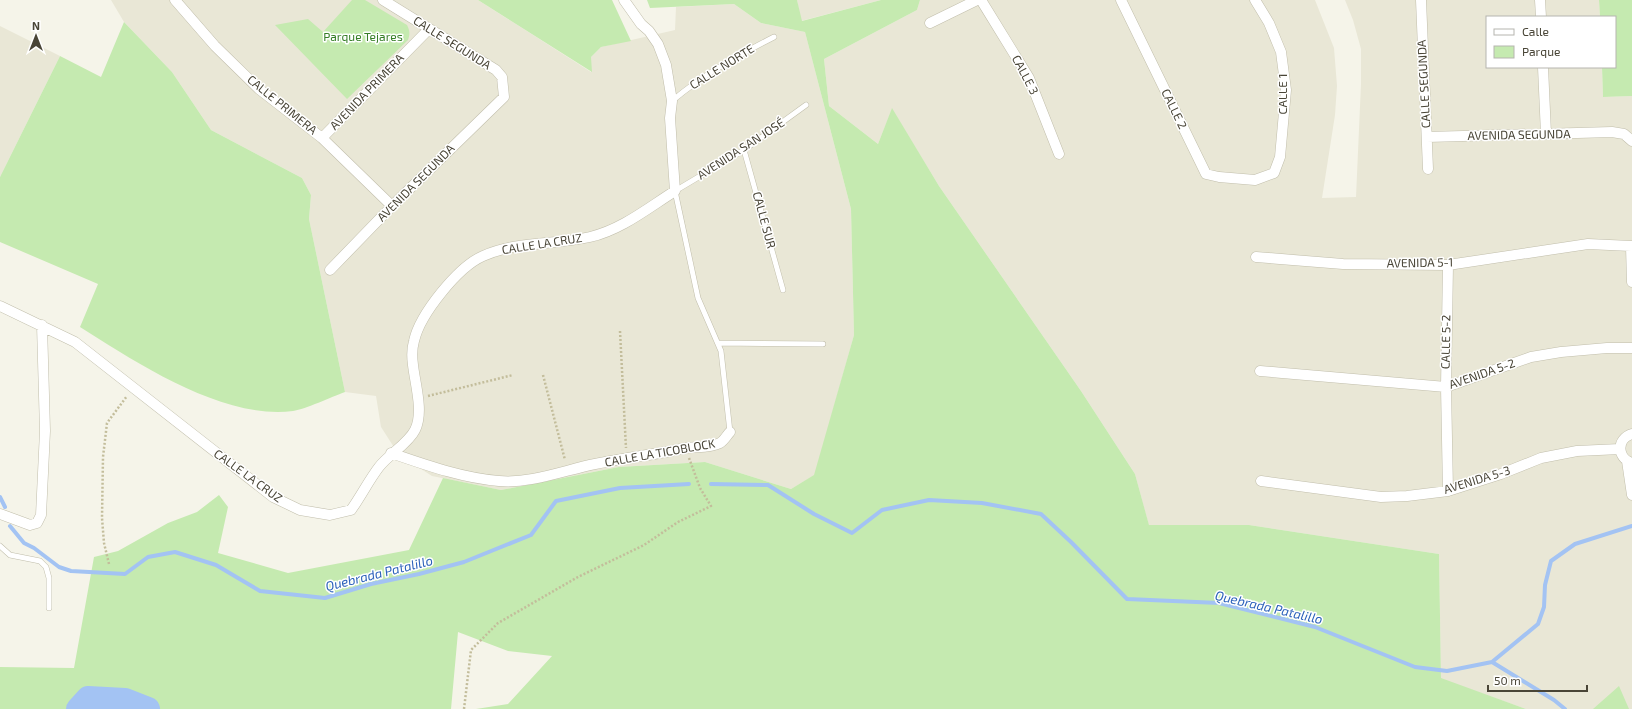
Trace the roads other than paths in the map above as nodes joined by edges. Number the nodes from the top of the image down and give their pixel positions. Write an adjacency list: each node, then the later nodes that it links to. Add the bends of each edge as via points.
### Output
1 (175, 0): 20 (street, CALLE PRIMERA, via 215,46 259,89)
2 (383, 0): 12 (street, CALLE SEGUNDA)
3 (624, 0): 16 (street, via 658,44 666,65)
4 (977, 0): 11 (street)
5 (981, 0): 23 (street, CALLE 3, via 1029,78)
6 (1121, 0): 25 (street, CALLE 2, via 1206,174)
7 (1255, 0): 25 (street, CALLE 1, via 1282,52 1286,90 1280,157 1274,173)
8 (1421, 0): 19 (street, CALLE SEGUNDA)
9 (1540, 0): 10 (street)
10 (1540, 16)
11 (930, 23)
12 (429, 29): 15 (street, CALLE SEGUNDA, via 496,70 502,77); 20 (street, AVENIDA PRIMERA)
13 (774, 37): 16 (lane, CALLE NORTE, via 725,63)
14 (1543, 68): 18 (street)
15 (504, 97): 27 (street, AVENIDA SEGUNDA)
16 (672, 101): 26 (street, via 670,118)
17 (806, 105): 22 (lane, AVENIDA SAN JOSÉ)
18 (1546, 134): 19 (street, AVENIDA SEGUNDA); 21 (street, AVENIDA SEGUNDA, via 1612,132 1624,134)
19 (1427, 137): 24 (street, CALLE SEGUNDA)
20 (322, 138): 27 (street, CALLE PRIMERA)
21 (1632, 141)
22 (744, 150): 26 (lane, AVENIDA SAN JOSÉ); 33 (lane, CALLE SUR)
23 (1059, 154)
24 (1428, 169)
25 (1255, 180)
26 (675, 191): 36 (lane, CALLE LA TICOBLOCK, via 698,298); 44 (street, CALLE LA CRUZ, via 617,227 564,242 506,248 482,256 463,270 425,316 414,341 413,364 418,421 409,440)
27 (392, 206): 31 (street, AVENIDA SEGUNDA)
28 (1631, 246): 30 (street, AVENIDA 5-1, via 1588,244); 32 (street)
29 (1256, 258): 30 (street, AVENIDA 5-1, via 1343,264)
30 (1448, 264): 40 (street, CALLE 5-2)
31 (330, 270)
32 (1632, 282)
33 (783, 290)
34 (0, 306): 35 (street, CALLE LA CRUZ)
35 (42, 326): 44 (street, CALLE LA CRUZ, via 75,342 273,497 300,510 330,515 352,510); 49 (street, via 45,431 41,515 37,523 30,525)
36 (718, 343): 37 (lane); 41 (lane, CALLE LA TICOBLOCK)
37 (823, 344)
38 (1632, 348): 40 (street, AVENIDA 5-2, via 1568,351 1531,357)
39 (1260, 372): 40 (street, AVENIDA 5-2)
40 (1446, 387): 47 (street, CALLE 5-2)
41 (730, 432): 44 (street, CALLE LA TICOBLOCK, via 721,443 708,446 626,458 527,480 500,482 437,468)
42 (1632, 434): 43 (street, via 1623,440)
43 (1620, 449): 45 (street, via 1621,454); 47 (street, AVENIDA 5-3, via 1577,451 1541,458)
44 (391, 453)
45 (1629, 462): 48 (street)
46 (1261, 481): 47 (street, AVENIDA 5-3, via 1381,497)
47 (1448, 491)
48 (1632, 495)
49 (0, 514)
50 (0, 546): 51 (lane, via 10,555 40,561 46,567 49,578)
51 (49, 608)

